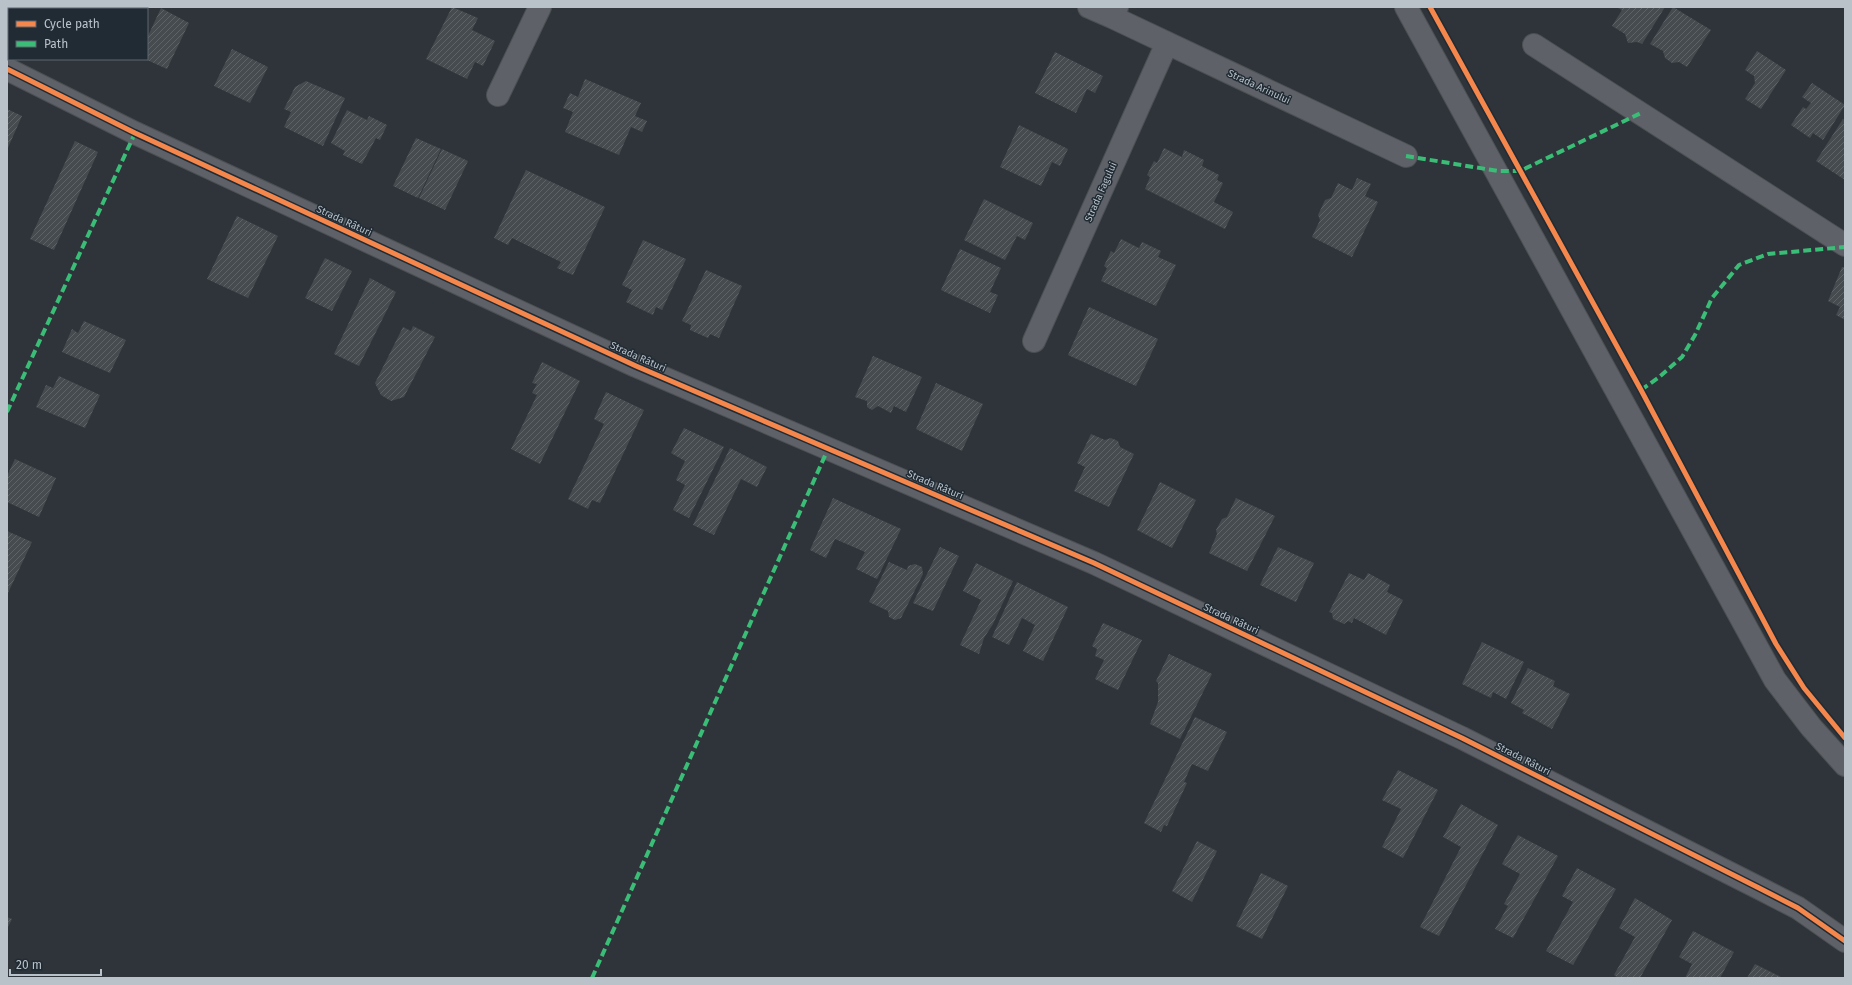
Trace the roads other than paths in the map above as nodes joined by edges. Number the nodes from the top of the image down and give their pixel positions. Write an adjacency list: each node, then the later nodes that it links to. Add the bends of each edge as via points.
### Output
1 (540, 7): 8 (street)
2 (1088, 7): 4 (street, Strada Arinului)
3 (1406, 7): 12 (street, via 1775,680 1811,727)
4 (1114, 12): 5 (street, Strada Arinului)
5 (1168, 43): 9 (street, Strada Arinului); 11 (street, Strada Fagului)
6 (1534, 44): 10 (street)
7 (7, 69): 13 (street, Strada Râturi, via 142,137 636,366 1094,563 1462,738 1798,908)
8 (498, 95)
9 (1406, 156)
10 (1845, 245)
11 (1034, 341)
12 (1845, 765)
13 (1845, 941)

